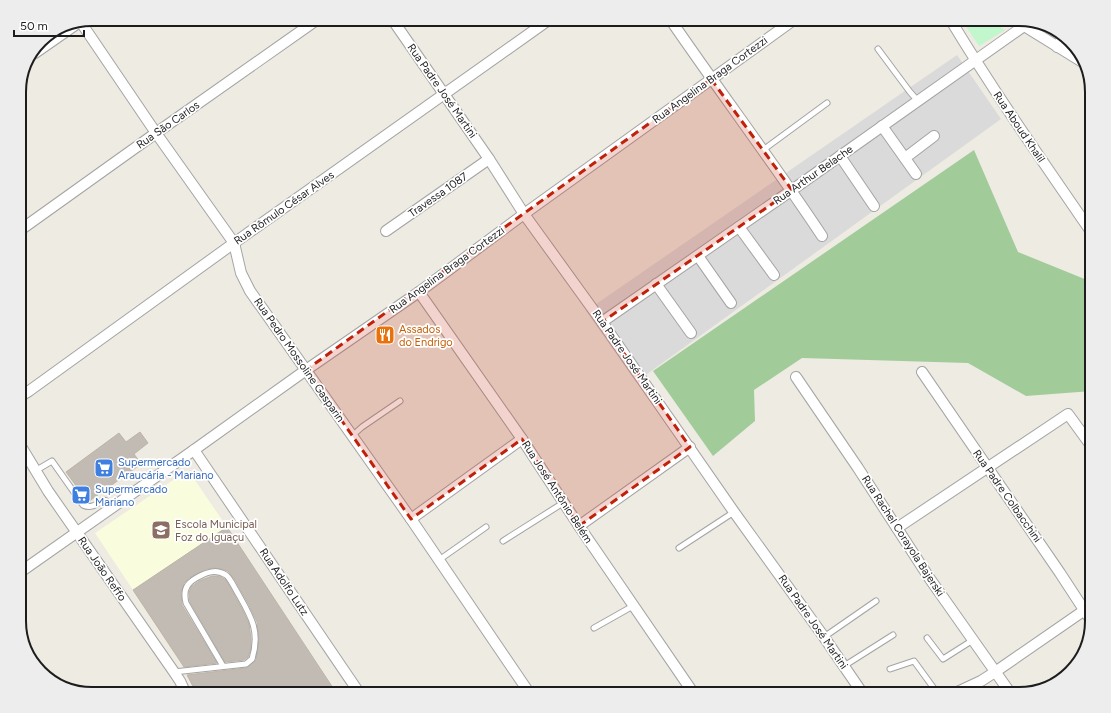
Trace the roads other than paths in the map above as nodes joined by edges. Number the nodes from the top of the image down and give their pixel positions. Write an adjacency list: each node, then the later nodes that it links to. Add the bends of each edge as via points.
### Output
1 (308, 26): 22 (street, Rua São Carlos)
2 (397, 26): 18 (street, Rua Padre José Martini)
3 (540, 26): 18 (street, Rua Rômulo César Alves)
4 (675, 26): 17 (street)
5 (784, 26): 17 (street, Rua Angelina Braga Cortezzi)
6 (954, 26): 16 (street, Rua Aboud Khalil)
7 (1024, 26): 16 (street, Rua Arthur Belache)
8 (83, 27): 22 (street, Rua Pedro Mossoline Gasparin)
9 (1025, 27): 13 (street)
10 (67, 31): 12 (street)
11 (1061, 41): 13 (street)
12 (46, 46)
13 (1057, 47): 15 (street)
14 (878, 49): 19 (lane)
15 (1075, 58)
16 (975, 61): 19 (street, Rua Arthur Belache); 32 (street, Rua Aboud Khalil)
17 (711, 79): 24 (street); 31 (street, Rua Angelina Braga Cortezzi)
18 (445, 94): 27 (street, Rua Padre José Martini); 37 (street, Rua Rômulo César Alves)
19 (918, 101): 21 (street, Rua Arthur Belache)
20 (827, 103): 24 (lane)
21 (882, 126): 25 (street, Rua Arthur Belache); 26 (street)
22 (156, 133): 33 (street, Rua São Carlos); 37 (street, Rua Pedro Mossoline Gasparin)
23 (934, 136): 26 (street)
24 (763, 150): 29 (street)
25 (840, 156): 29 (street, Rua Arthur Belache); 30 (street)
26 (905, 158): 28 (street)
27 (489, 159): 31 (street, Rua Padre José Martini); 35 (street, Travessa 1087)
28 (916, 174)
29 (792, 190): 34 (street, Rua Arthur Belache); 36 (street)
30 (874, 206)
31 (524, 214): 41 (street, Rua Angelina Braga Cortezzi); 43 (street, Rua Padre José Martini)
32 (1085, 223)
33 (26, 226)
34 (739, 227): 38 (street, Rua Arthur Belache); 39 (street)
35 (386, 231)
36 (822, 236)
37 (234, 243): 45 (street, Rua Pedro Mossoline Gasparin, via 241,274 250,291); 48 (street, Rua Rômulo César Alves)
38 (698, 256): 40 (street, Rua Arthur Belache); 42 (street)
39 (774, 275)
40 (656, 284): 43 (street, Rua Arthur Belache); 44 (street)
41 (419, 292): 45 (street, Rua Angelina Braga Cortezzi); 52 (street, Rua José Antônio Belém)
42 (731, 303)
43 (602, 322): 53 (street, Rua Padre José Martini)
44 (691, 333)
45 (306, 370): 50 (street, Rua Pedro Mossoline Gasparin); 54 (street, Rua Angelina Braga Cortezzi)
46 (922, 372): 56 (street, Rua Padre Colbacchini)
47 (796, 377): 64 (street, Rua Rachel Corayola Bajerski)
48 (26, 392)
49 (400, 401): 50 (lane, via 362,426)
50 (352, 436): 61 (street, Rua Pedro Mossoline Gasparin)
51 (1085, 438): 56 (street, via 1068,414)
52 (522, 439): 58 (street, Rua José Antônio Belém); 61 (street)
53 (690, 447): 60 (street, Rua Padre José Martini); 62 (street)
54 (194, 450): 59 (street, Rua Angelina Braga Cortezzi); 85 (street, Rua Adolfo Lutz)
55 (26, 455): 57 (street, Rua João Reffo)
56 (988, 468): 64 (street); 71 (street, Rua Padre Colbacchini, via 1060,574)
57 (36, 471): 59 (lane, via 52,461 83,505 92,506 105,500); 65 (street, Rua João Reffo)
58 (563, 503): 62 (street, Rua José Antônio Belém); 66 (lane)
59 (111, 509): 65 (street, Rua Angelina Braga Cortezzi)
60 (734, 512): 67 (lane); 76 (street, Rua Padre José Martini)
61 (411, 519): 68 (street, Rua Pedro Mossoline Gasparin)
62 (578, 526): 72 (street, Rua José Antônio Belém)
63 (486, 527): 68 (lane)
64 (897, 528): 78 (street, Rua Rachel Corayola Bajerski)
65 (77, 532): 69 (street, Rua Angelina Braga Cortezzi); 82 (street, Rua João Reffo)
66 (503, 541)
67 (679, 548)
68 (439, 560): 86 (street, Rua Pedro Mossoline Gasparin)
69 (26, 568)
70 (876, 601): 76 (lane)
71 (1085, 604)
72 (633, 606): 74 (lane); 87 (street, Rua José Antônio Belém)
73 (1085, 610): 83 (street)
74 (594, 628)
75 (893, 635): 80 (lane)
76 (824, 637): 80 (street, Rua Padre José Martini)
77 (927, 638): 78 (lane, via 943,660)
78 (973, 640): 83 (street, Rua Rachel Corayola Bajerski)
79 (223, 666): 79 (lane, via 246,664 252,659 256,634 251,616 228,576 212,571 192,580 186,586 184,595 186,603); 82 (lane)
80 (844, 666): 88 (street, Rua Padre José Martini)
81 (890, 668): 89 (lane, via 914,661)
82 (174, 672): 84 (street, Rua João Reffo)
83 (996, 672): 90 (street); 91 (street, Rua Rachel Corayola Bajerski)
84 (183, 687)
85 (355, 687)
86 (525, 687)
87 (689, 687)
88 (858, 687)
89 (933, 687)
90 (968, 687)
91 (1006, 687)

